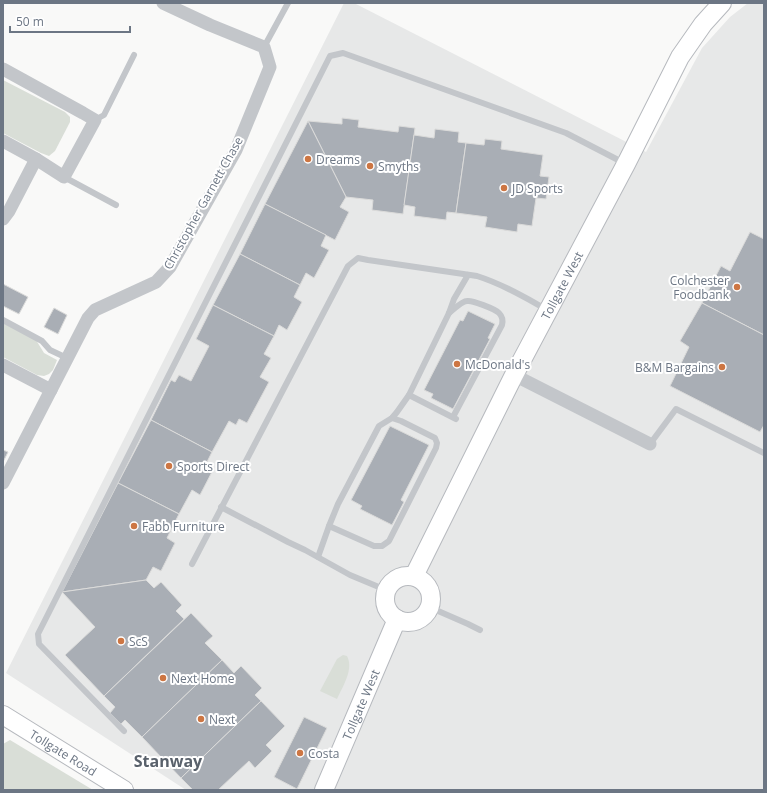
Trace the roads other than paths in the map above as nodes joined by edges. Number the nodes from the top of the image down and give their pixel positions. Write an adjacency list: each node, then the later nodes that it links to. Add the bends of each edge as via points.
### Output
1 (163, 3): 4 (street)
2 (288, 3): 4 (lane)
3 (722, 3): 10 (street, Tollgate West, via 703,24 680,57)
4 (264, 47): 18 (street, Christopher Garnett Chase, via 270,67 236,150 170,268 156,282 95,310 88,318)
5 (134, 55): 7 (lane, via 104,115)
6 (3, 69): 7 (street)
7 (95, 120): 11 (street)
8 (7, 143): 9 (street)
9 (36, 160): 11 (street); 13 (street)
10 (626, 164): 15 (street, Tollgate West); 37 (lane, via 566,133 344,53 330,56 38,634 39,644)
11 (64, 177): 12 (lane)
12 (116, 205)
13 (3, 219)
14 (468, 275): 15 (lane, via 493,281); 16 (lane); 27 (lane, via 358,258 348,266)
15 (548, 310): 20 (street, Tollgate West)
16 (449, 313): 22 (lane); 22 (lane, via 465,301 474,301 499,313 503,321 454,418)
17 (3, 320): 18 (lane)
18 (67, 358): 21 (street, Christopher Garnett Chase)
19 (3, 365): 21 (street)
20 (514, 375): 24 (street); 31 (street, Tollgate West)
21 (51, 390): 26 (street, Christopher Garnett Chase)
22 (409, 395): 23 (lane)
23 (392, 418): 28 (lane, via 379,426); 28 (lane, via 434,438 437,443 389,541 382,546 374,546)
24 (650, 444): 25 (lane, via 676,409)
25 (764, 453)
26 (3, 483)
27 (222, 507): 29 (lane); 30 (lane)
28 (329, 526): 29 (lane)
29 (318, 557): 32 (lane, via 350,575)
30 (192, 564)
31 (414, 576): 32 (street, via 398,578); 33 (street, via 421,580 430,592)
32 (386, 590): 34 (street, via 386,607)
33 (429, 607): 34 (street, via 424,615 416,620 406,622); 35 (lane)
34 (397, 619): 39 (street, Tollgate West)
35 (480, 630)
36 (3, 715): 38 (street, Tollgate Road)
37 (124, 731)
38 (124, 790)
39 (324, 790)

